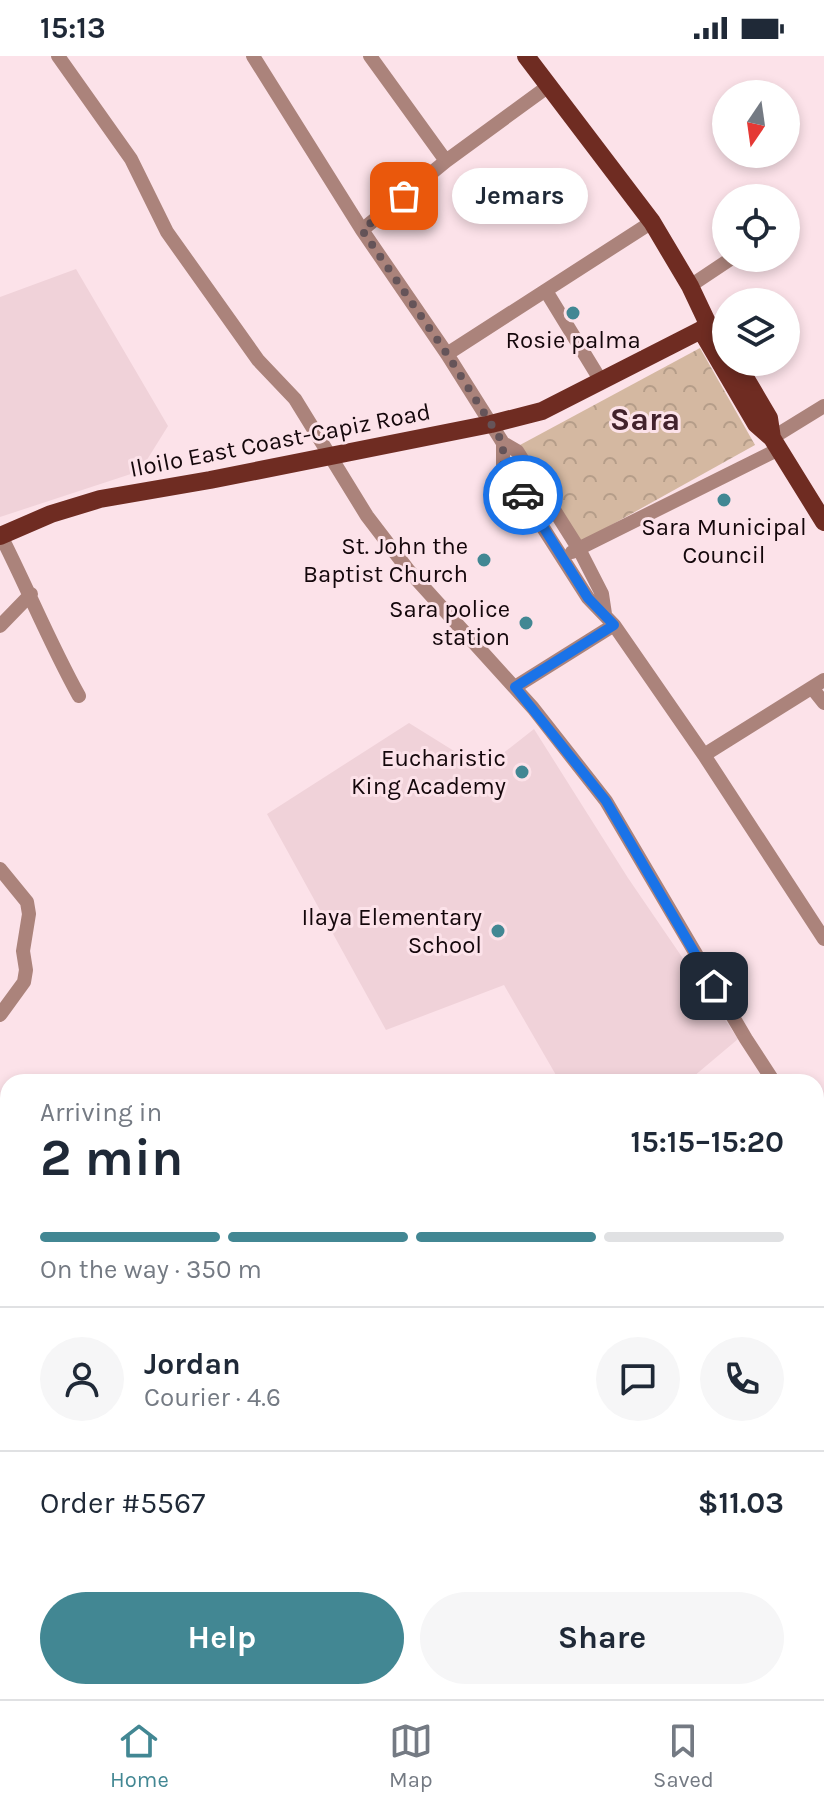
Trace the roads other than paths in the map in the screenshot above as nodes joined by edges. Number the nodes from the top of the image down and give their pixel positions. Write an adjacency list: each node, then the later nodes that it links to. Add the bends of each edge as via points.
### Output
1 (58, 56): 21 (street, via 131,159 167,232 258,360 295,399)
2 (253, 56): 8 (street)
3 (370, 56): 6 (street)
4 (526, 56): 5 (main road)
5 (550, 85): 6 (street); 7 (main road)
6 (446, 161): 8 (street)
7 (652, 222): 10 (main road); 11 (street)
8 (362, 230): 14 (street)
9 (712, 271): 10 (street)
10 (690, 286): 12 (main road)
11 (546, 291): 14 (street); 16 (street)
12 (704, 327): 13 (main road); 16 (main road, Iloilo East Coast-Capiz Road); 20 (main road, via 756,424)
13 (712, 334)
14 (447, 354): 18 (street)
15 (744, 376): 20 (main road, via 769,418)
16 (601, 381): 18 (main road, Iloilo East Coast-Capiz Road, via 542,411)
17 (824, 406): 20 (street)
18 (491, 424): 19 (street); 21 (main road, Iloilo East Coast-Capiz Road)
19 (503, 443): 24 (street, via 517,451); 25 (street, via 503,465)
20 (776, 444): 22 (main road); 24 (street)
21 (329, 455): 23 (main road, Iloilo East Coast-Capiz Road, via 100,499); 30 (street, via 409,571)
22 (824, 522)
23 (1, 536): 26 (street)
24 (580, 551): 25 (street); 27 (street)
25 (563, 555): 27 (street, via 588,598)
26 (31, 594): 28 (street); 31 (street)
27 (609, 619): 30 (street); 33 (street)
28 (0, 626)
29 (818, 684): 32 (street); 33 (street)
30 (515, 687): 37 (street, via 606,801)
31 (79, 696)
32 (824, 703)
33 (704, 755): 35 (street)
34 (0, 869): 36 (street, via 27,902 29,914 24,982)
35 (824, 939)
36 (0, 1015)
37 (769, 1074)

